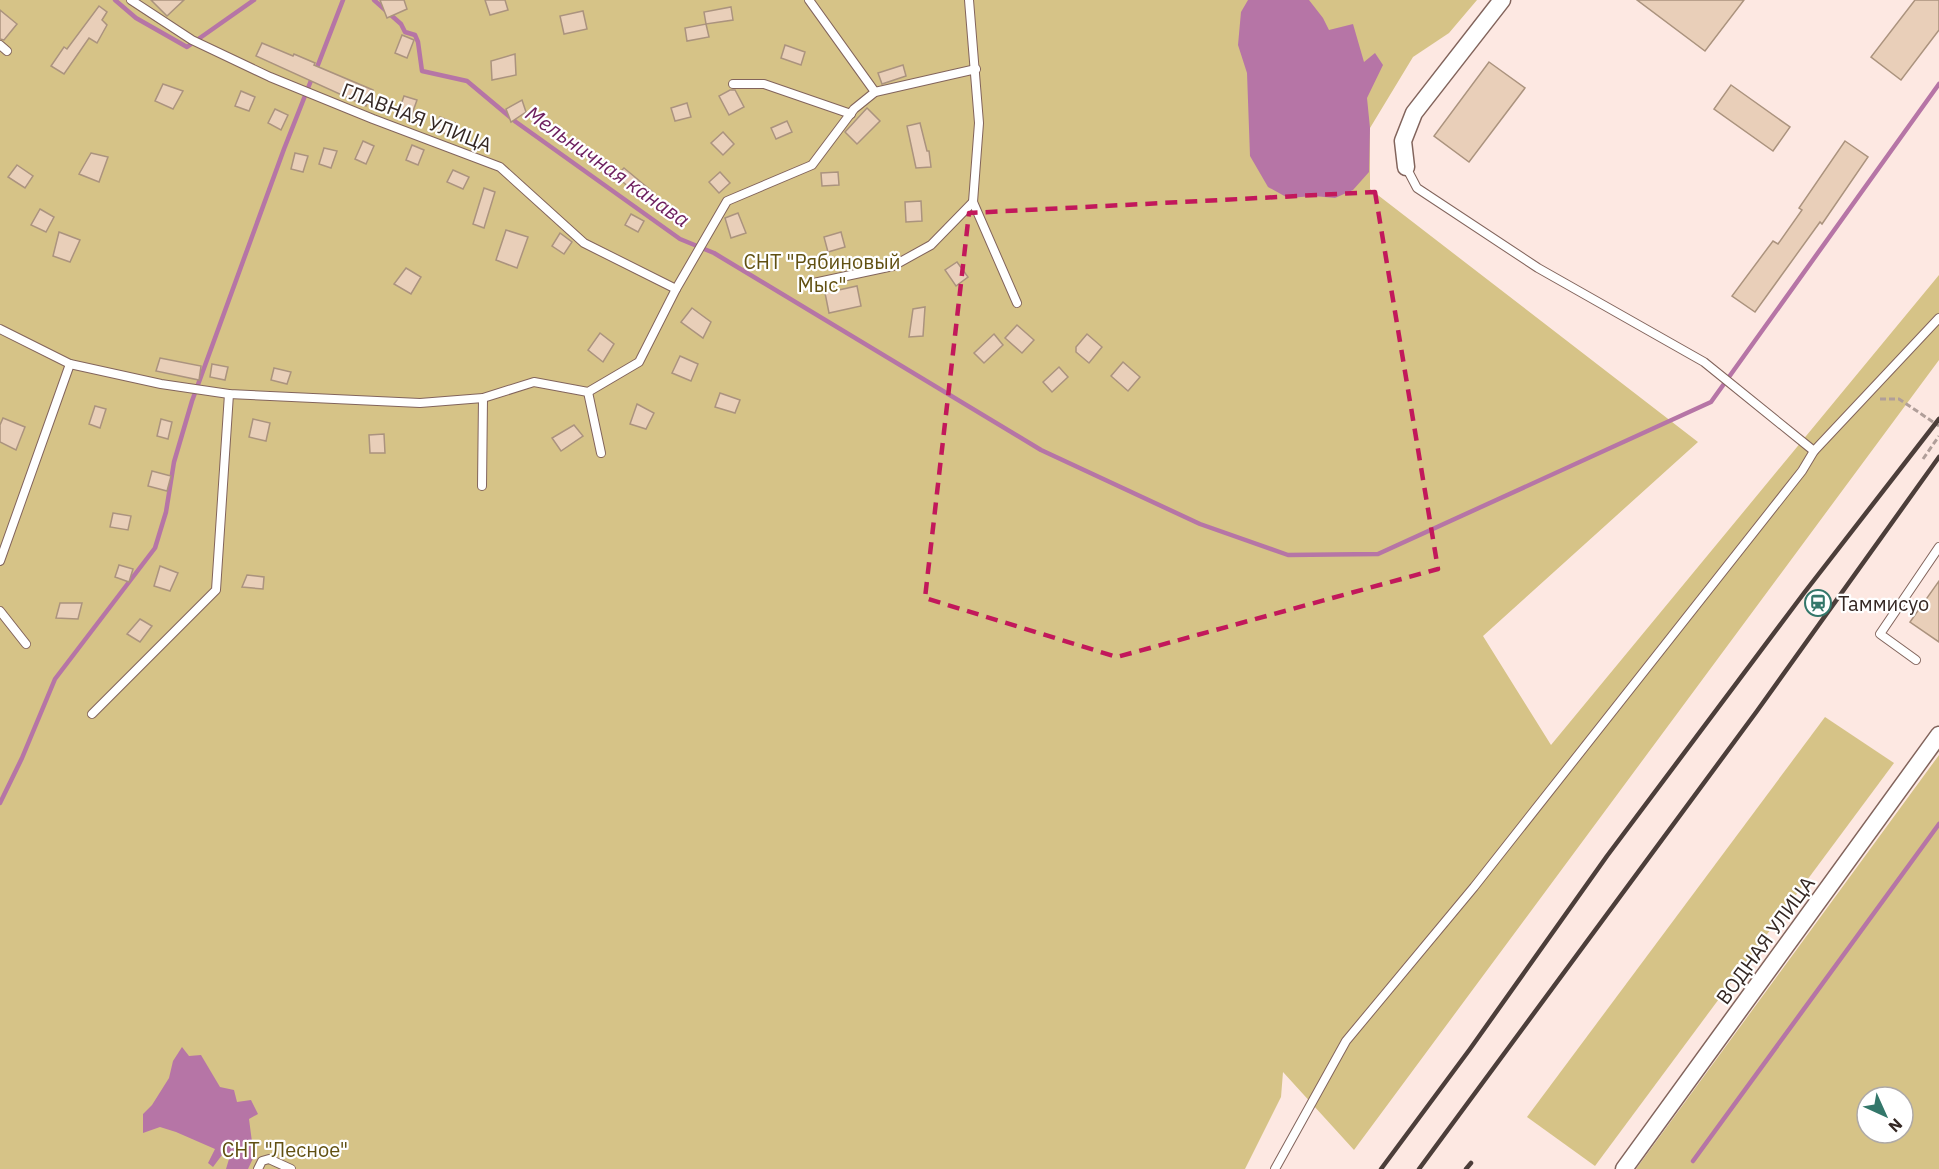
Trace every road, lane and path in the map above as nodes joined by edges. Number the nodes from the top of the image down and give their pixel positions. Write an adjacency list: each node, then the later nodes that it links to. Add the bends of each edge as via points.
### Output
1 (131, 0): 12 (lane, ГЛАВНАЯ УЛИЦА, via 192,40 270,77 500,167 584,243)
2 (809, 0): 7 (lane)
3 (969, 0): 5 (lane)
4 (1502, 0): 9 (street, via 1414,113 1403,141)
5 (976, 69): 7 (lane); 10 (lane, via 980,123)
6 (733, 84): 8 (lane, via 764,84)
7 (874, 92): 8 (lane)
8 (851, 114): 12 (lane, via 812,165 727,201)
9 (1406, 166): 23 (lane, via 1417,188 1538,268 1704,362)
10 (973, 202): 11 (lane, via 932,245 893,266); 13 (lane)
11 (809, 284)
12 (676, 289): 17 (lane, via 639,362)
13 (1017, 303)
14 (1939, 318): 23 (lane)
15 (0, 329): 16 (lane)
16 (70, 364): 18 (lane); 28 (lane)
17 (588, 392): 19 (lane, via 534,382); 24 (lane)
18 (229, 394): 19 (lane, via 420,403); 32 (lane, via 216,590)
19 (483, 398): 26 (lane)
20 (1875, 398): 21 (path, via 1899,399)
21 (1939, 426)
22 (1939, 436): 25 (path)
23 (1814, 451): 36 (lane, via 1474,887 1346,1041)
24 (601, 453)
25 (1923, 459)
26 (482, 486)
27 (1939, 547): 31 (lane, via 1880,634)
28 (0, 561)
29 (0, 611): 30 (lane)
30 (26, 644)
31 (1916, 660)
32 (92, 714)
33 (1939, 735): 37 (street, ВОДНАЯ УЛИЦА)
34 (260, 1165): 35 (lane, via 269,1159)
35 (291, 1169)
36 (1275, 1169)
37 (1624, 1169)

